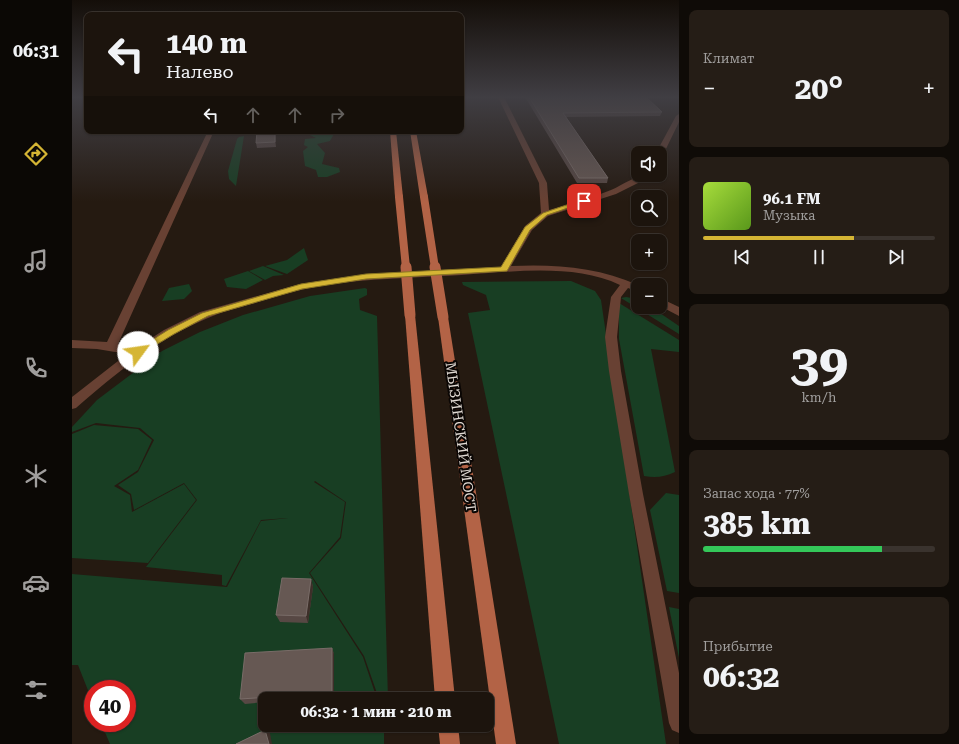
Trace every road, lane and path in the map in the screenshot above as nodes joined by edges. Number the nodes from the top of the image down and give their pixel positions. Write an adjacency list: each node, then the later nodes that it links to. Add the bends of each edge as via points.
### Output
1 (518, 132): 8 (street, via 543,183)
2 (674, 132): 6 (street)
3 (210, 134): 15 (street)
4 (393, 134): 18 (main road, bridge)
5 (414, 134): 22 (main road, МЫЗИНСКИЙ МОСТ, bridge)
6 (665, 146)
7 (638, 182): 8 (street)
8 (545, 214): 9 (street, via 528,228)
9 (504, 269): 10 (street, via 565,270 606,275); 16 (street, via 366,277 301,287 205,314)
10 (631, 285)
11 (631, 287): 19 (street, via 616,297 611,337 636,494)
12 (667, 305): 13 (street)
13 (679, 312)
14 (72, 344): 15 (street)
15 (111, 346): 16 (street)
16 (138, 352): 17 (street)
17 (72, 404)
18 (445, 692)
19 (679, 723)
20 (449, 732): 21 (main road)
21 (450, 744)
22 (506, 744)

